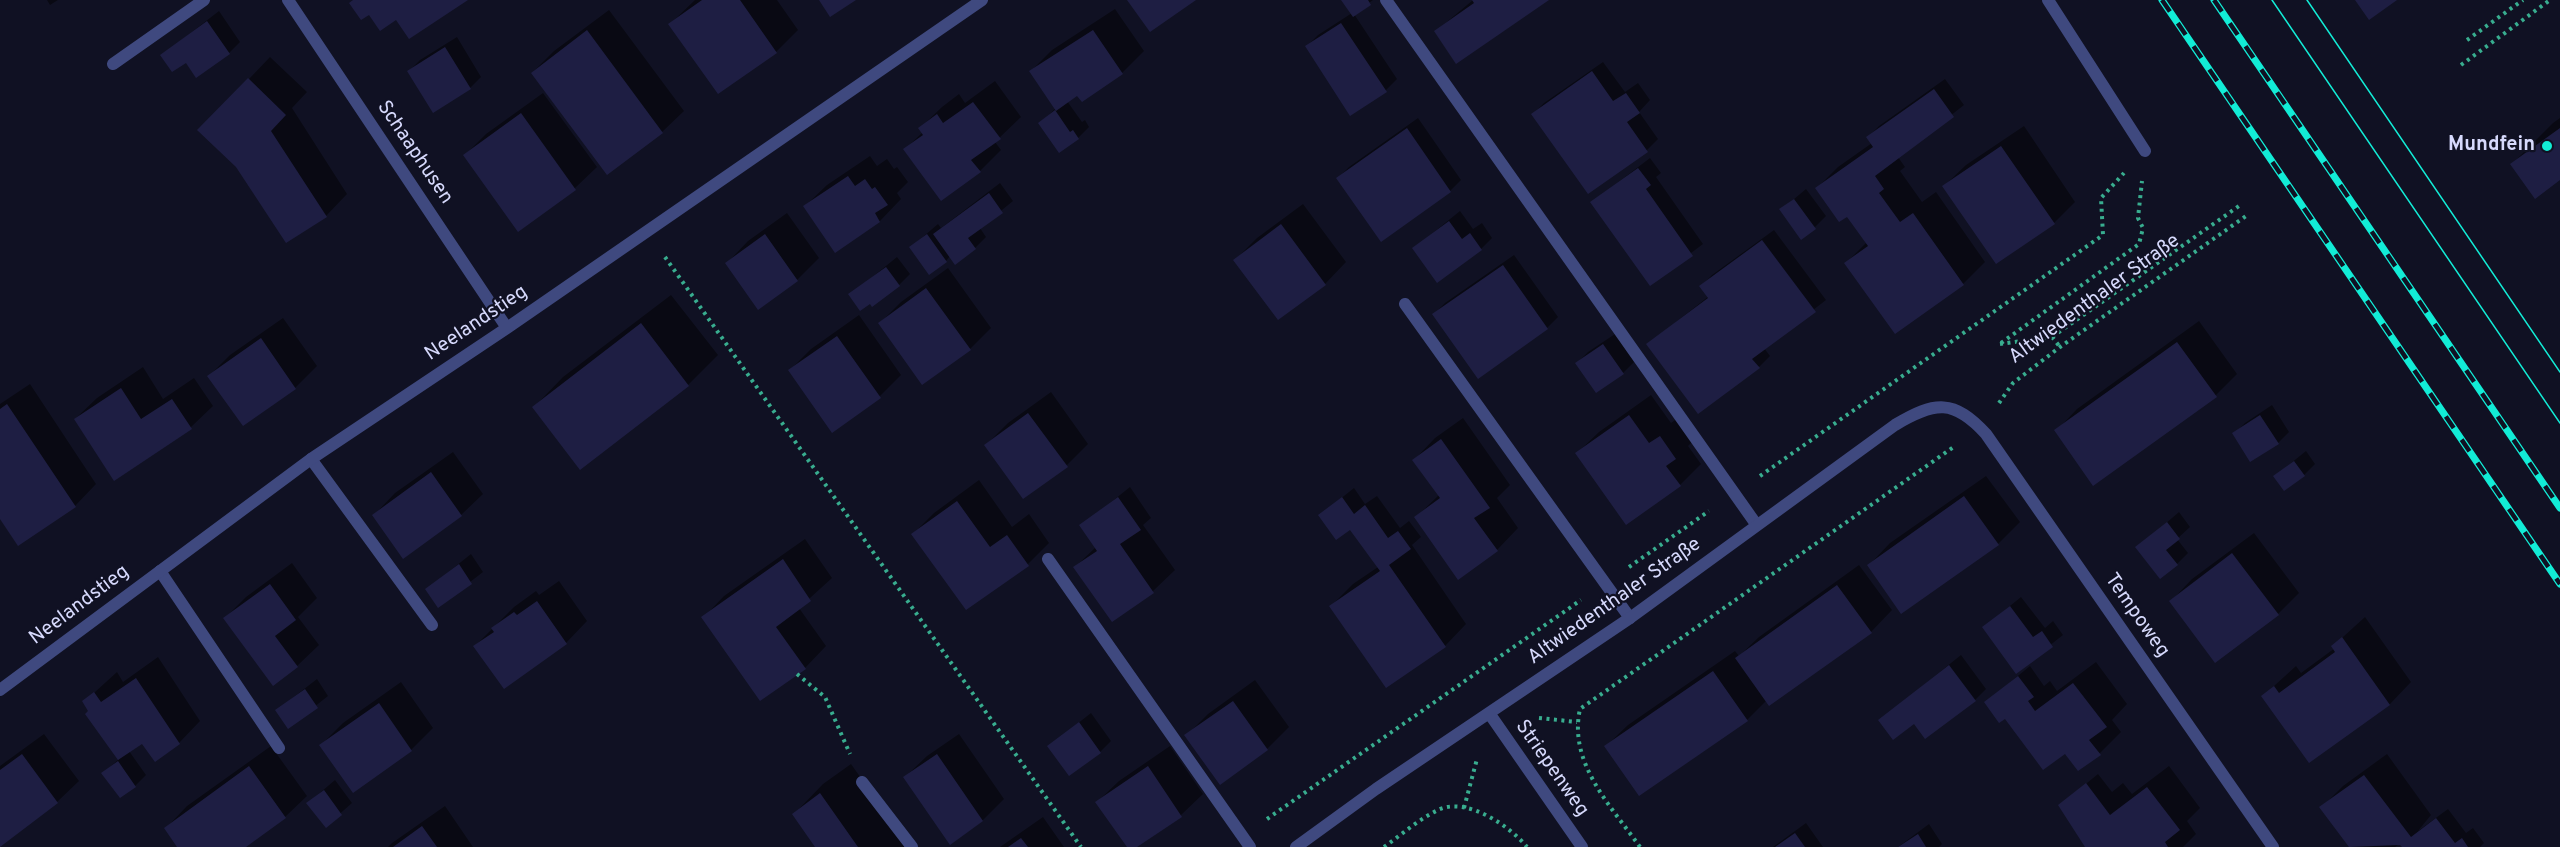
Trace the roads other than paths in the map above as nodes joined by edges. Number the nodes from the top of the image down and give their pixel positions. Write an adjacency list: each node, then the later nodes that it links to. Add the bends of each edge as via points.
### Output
1 (204, 0): 6 (street)
2 (288, 0): 9 (street, Schaaphusen)
3 (982, 0): 9 (street, Neelandstieg)
4 (1386, 0): 12 (street)
5 (2048, 0): 7 (street)
6 (113, 64)
7 (2145, 151)
8 (1405, 304): 15 (street)
9 (507, 328): 11 (street, Neelandstieg)
10 (1962, 411): 12 (street, Altwiedenthaler Straße, via 1939,407 1908,417); 25 (street, Tempoweg, via 1980,428)
11 (311, 459): 14 (street, Neelandstieg); 16 (street)
12 (1756, 524): 15 (street, Altwiedenthaler Straße)
13 (1048, 559): 21 (street)
14 (160, 571): 17 (street, Neelandstieg); 19 (street)
15 (1630, 618): 18 (street, Altwiedenthaler Straße)
16 (432, 625)
17 (0, 690)
18 (1489, 713): 23 (street, Altwiedenthaler Straße); 24 (street, Striepenweg)
19 (279, 748)
20 (862, 782): 22 (street)
21 (1246, 842)
22 (912, 847)
23 (1296, 847)
24 (1582, 847)
25 (2272, 847)

